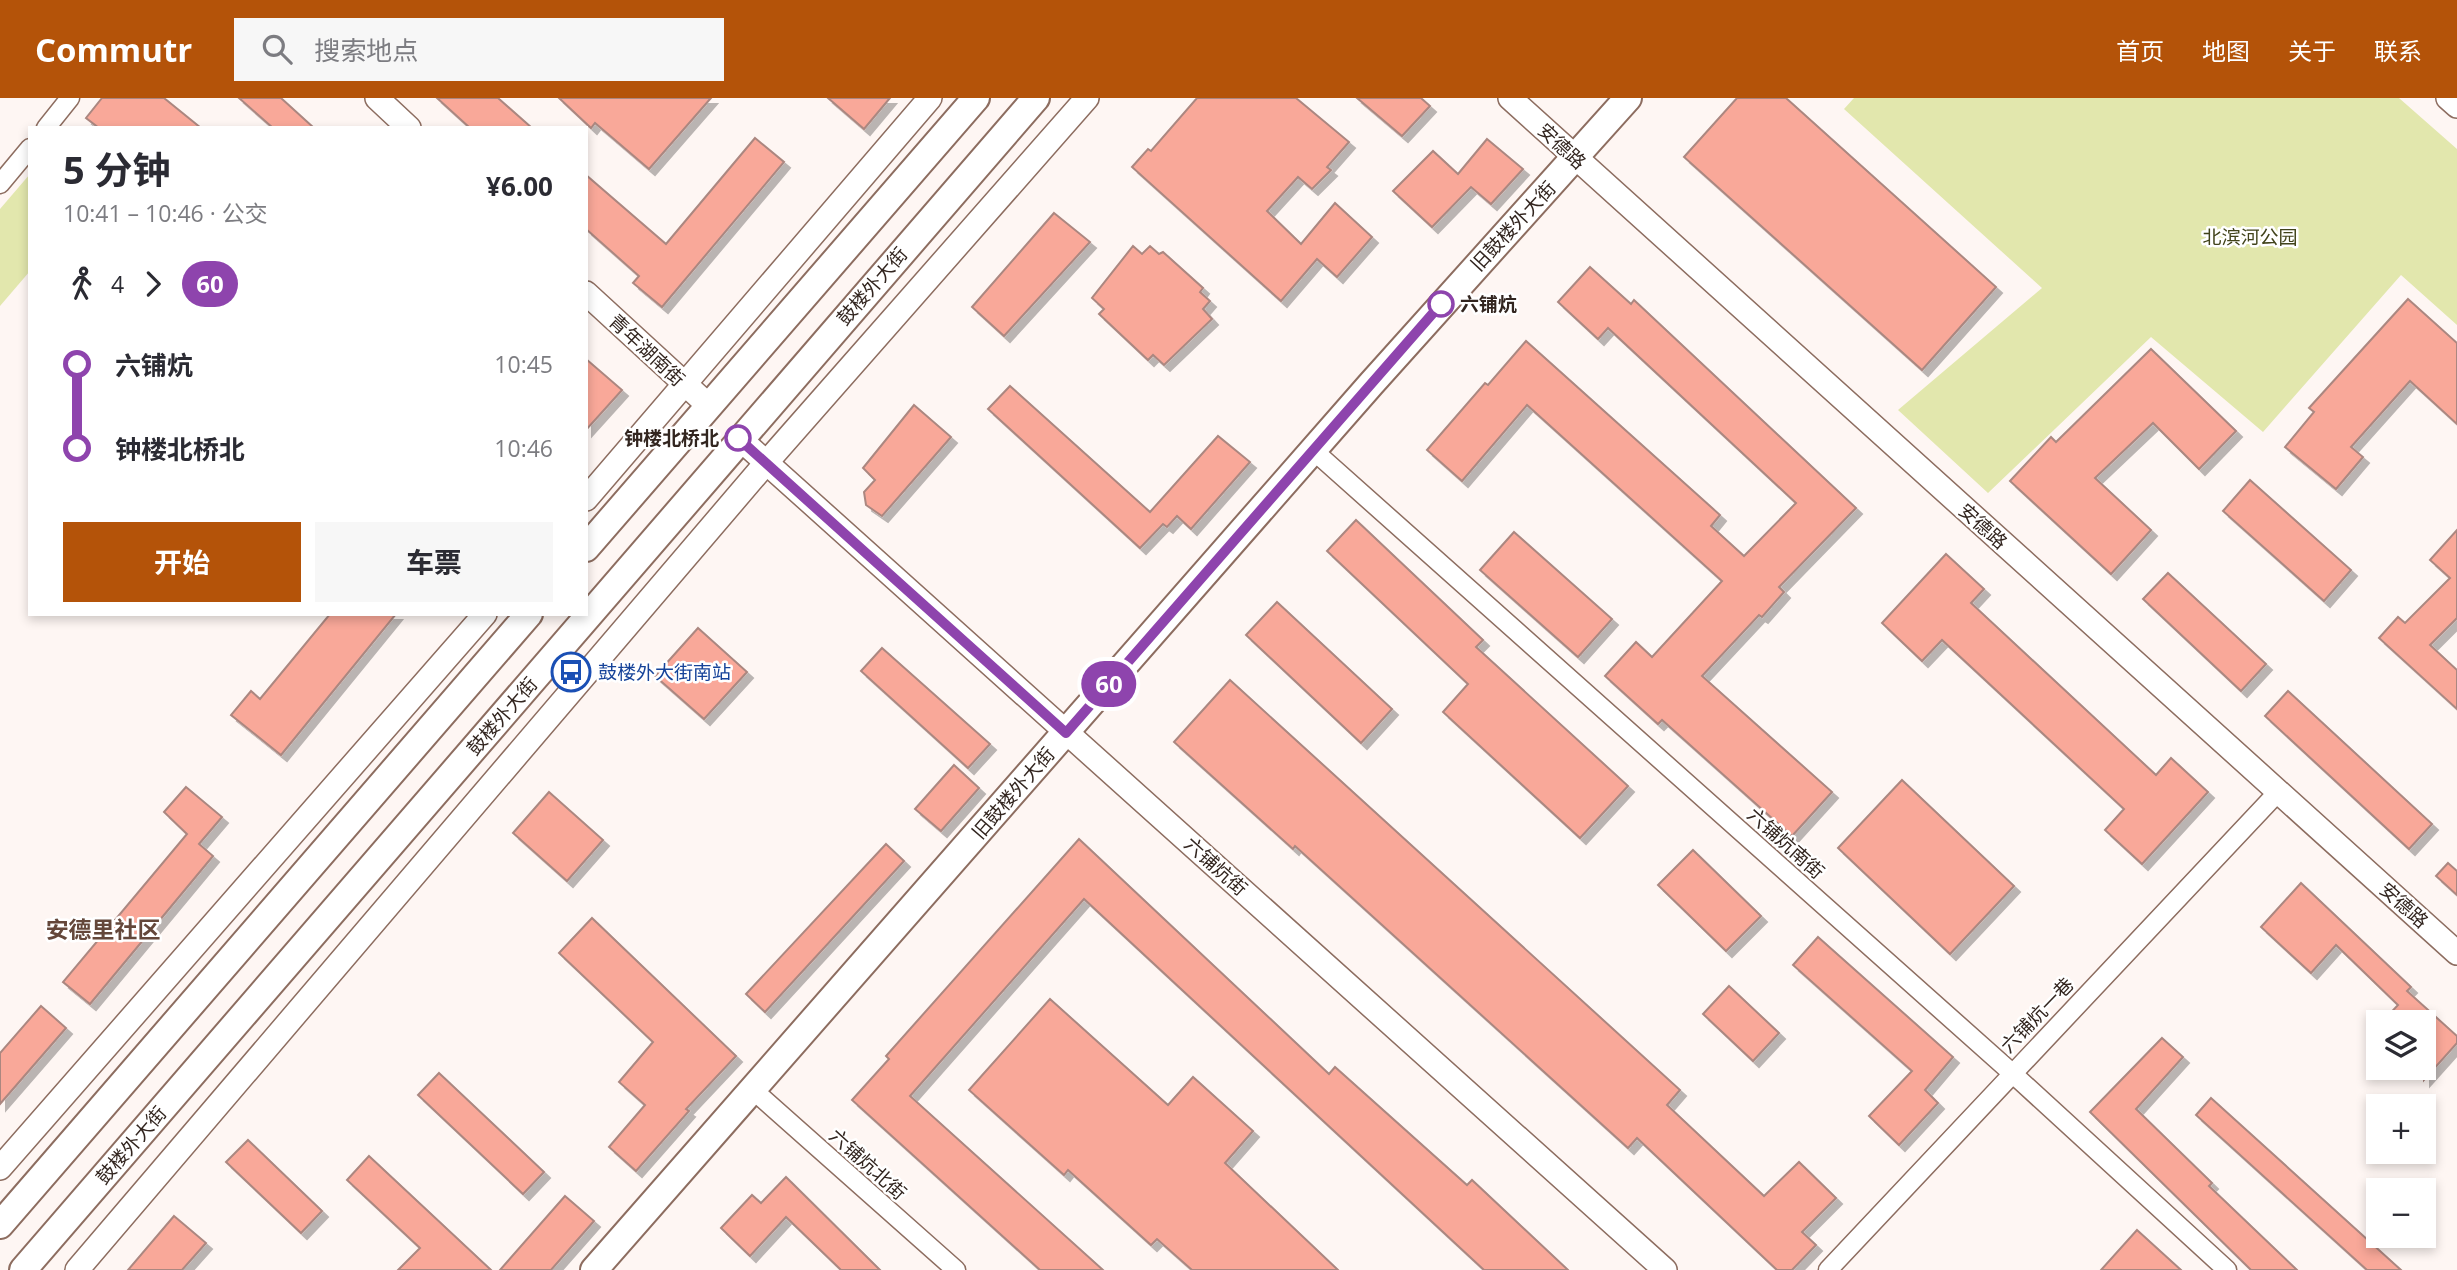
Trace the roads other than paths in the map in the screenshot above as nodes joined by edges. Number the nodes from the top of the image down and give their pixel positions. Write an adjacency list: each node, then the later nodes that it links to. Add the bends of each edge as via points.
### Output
1 (70, 98): 11 (street)
2 (377, 98): 12 (street)
3 (930, 98): 17 (street)
4 (976, 98): 18 (main road)
5 (1036, 98): 19 (main road, 鼓楼外大街)
6 (1087, 98): 21 (street, 鼓楼外大街)
7 (1510, 98): 14 (street, 安德路)
8 (1629, 98): 14 (main road, 旧鼓楼外大街)
9 (2448, 98): 10 (street)
10 (2457, 106)
11 (48, 126)
12 (407, 126)
13 (28, 150): 15 (street)
14 (1575, 159): 20 (main road, 旧鼓楼外大街); 29 (street, 安德路)
15 (0, 184)
16 (588, 295): 17 (street, 青年湖南街)
17 (686, 385): 18 (street, 青年湖南街); 22 (street)
18 (709, 406): 23 (main road)
19 (738, 438): 21 (street, 六铺炕街); 24 (main road, 鼓楼外大街)
20 (1314, 451): 28 (main road, 旧鼓楼外大街); 31 (street, 六铺炕南街)
21 (766, 463): 28 (street, 六铺炕街); 36 (street, 鼓楼外大街)
22 (588, 497)
23 (588, 546)
24 (588, 613)
25 (483, 616): 33 (street)
26 (527, 616): 34 (main road)
27 (585, 616): 35 (main road, 鼓楼外大街)
28 (1066, 733): 32 (main road, 旧鼓楼外大街); 39 (street, 六铺炕街)
29 (2279, 791): 30 (street, 安德路); 31 (street, 六铺炕一巷)
30 (2457, 953)
31 (2012, 1073): 40 (street, 六铺炕一巷); 41 (street, 六铺炕南街)
32 (752, 1089): 37 (main road, 旧鼓楼外大街); 38 (street, 六铺炕北街)
33 (0, 1168)
34 (0, 1225)
35 (23, 1270)
36 (77, 1270)
37 (594, 1270)
38 (956, 1270)
39 (1665, 1270)
40 (1828, 1270)
41 (2227, 1270)

